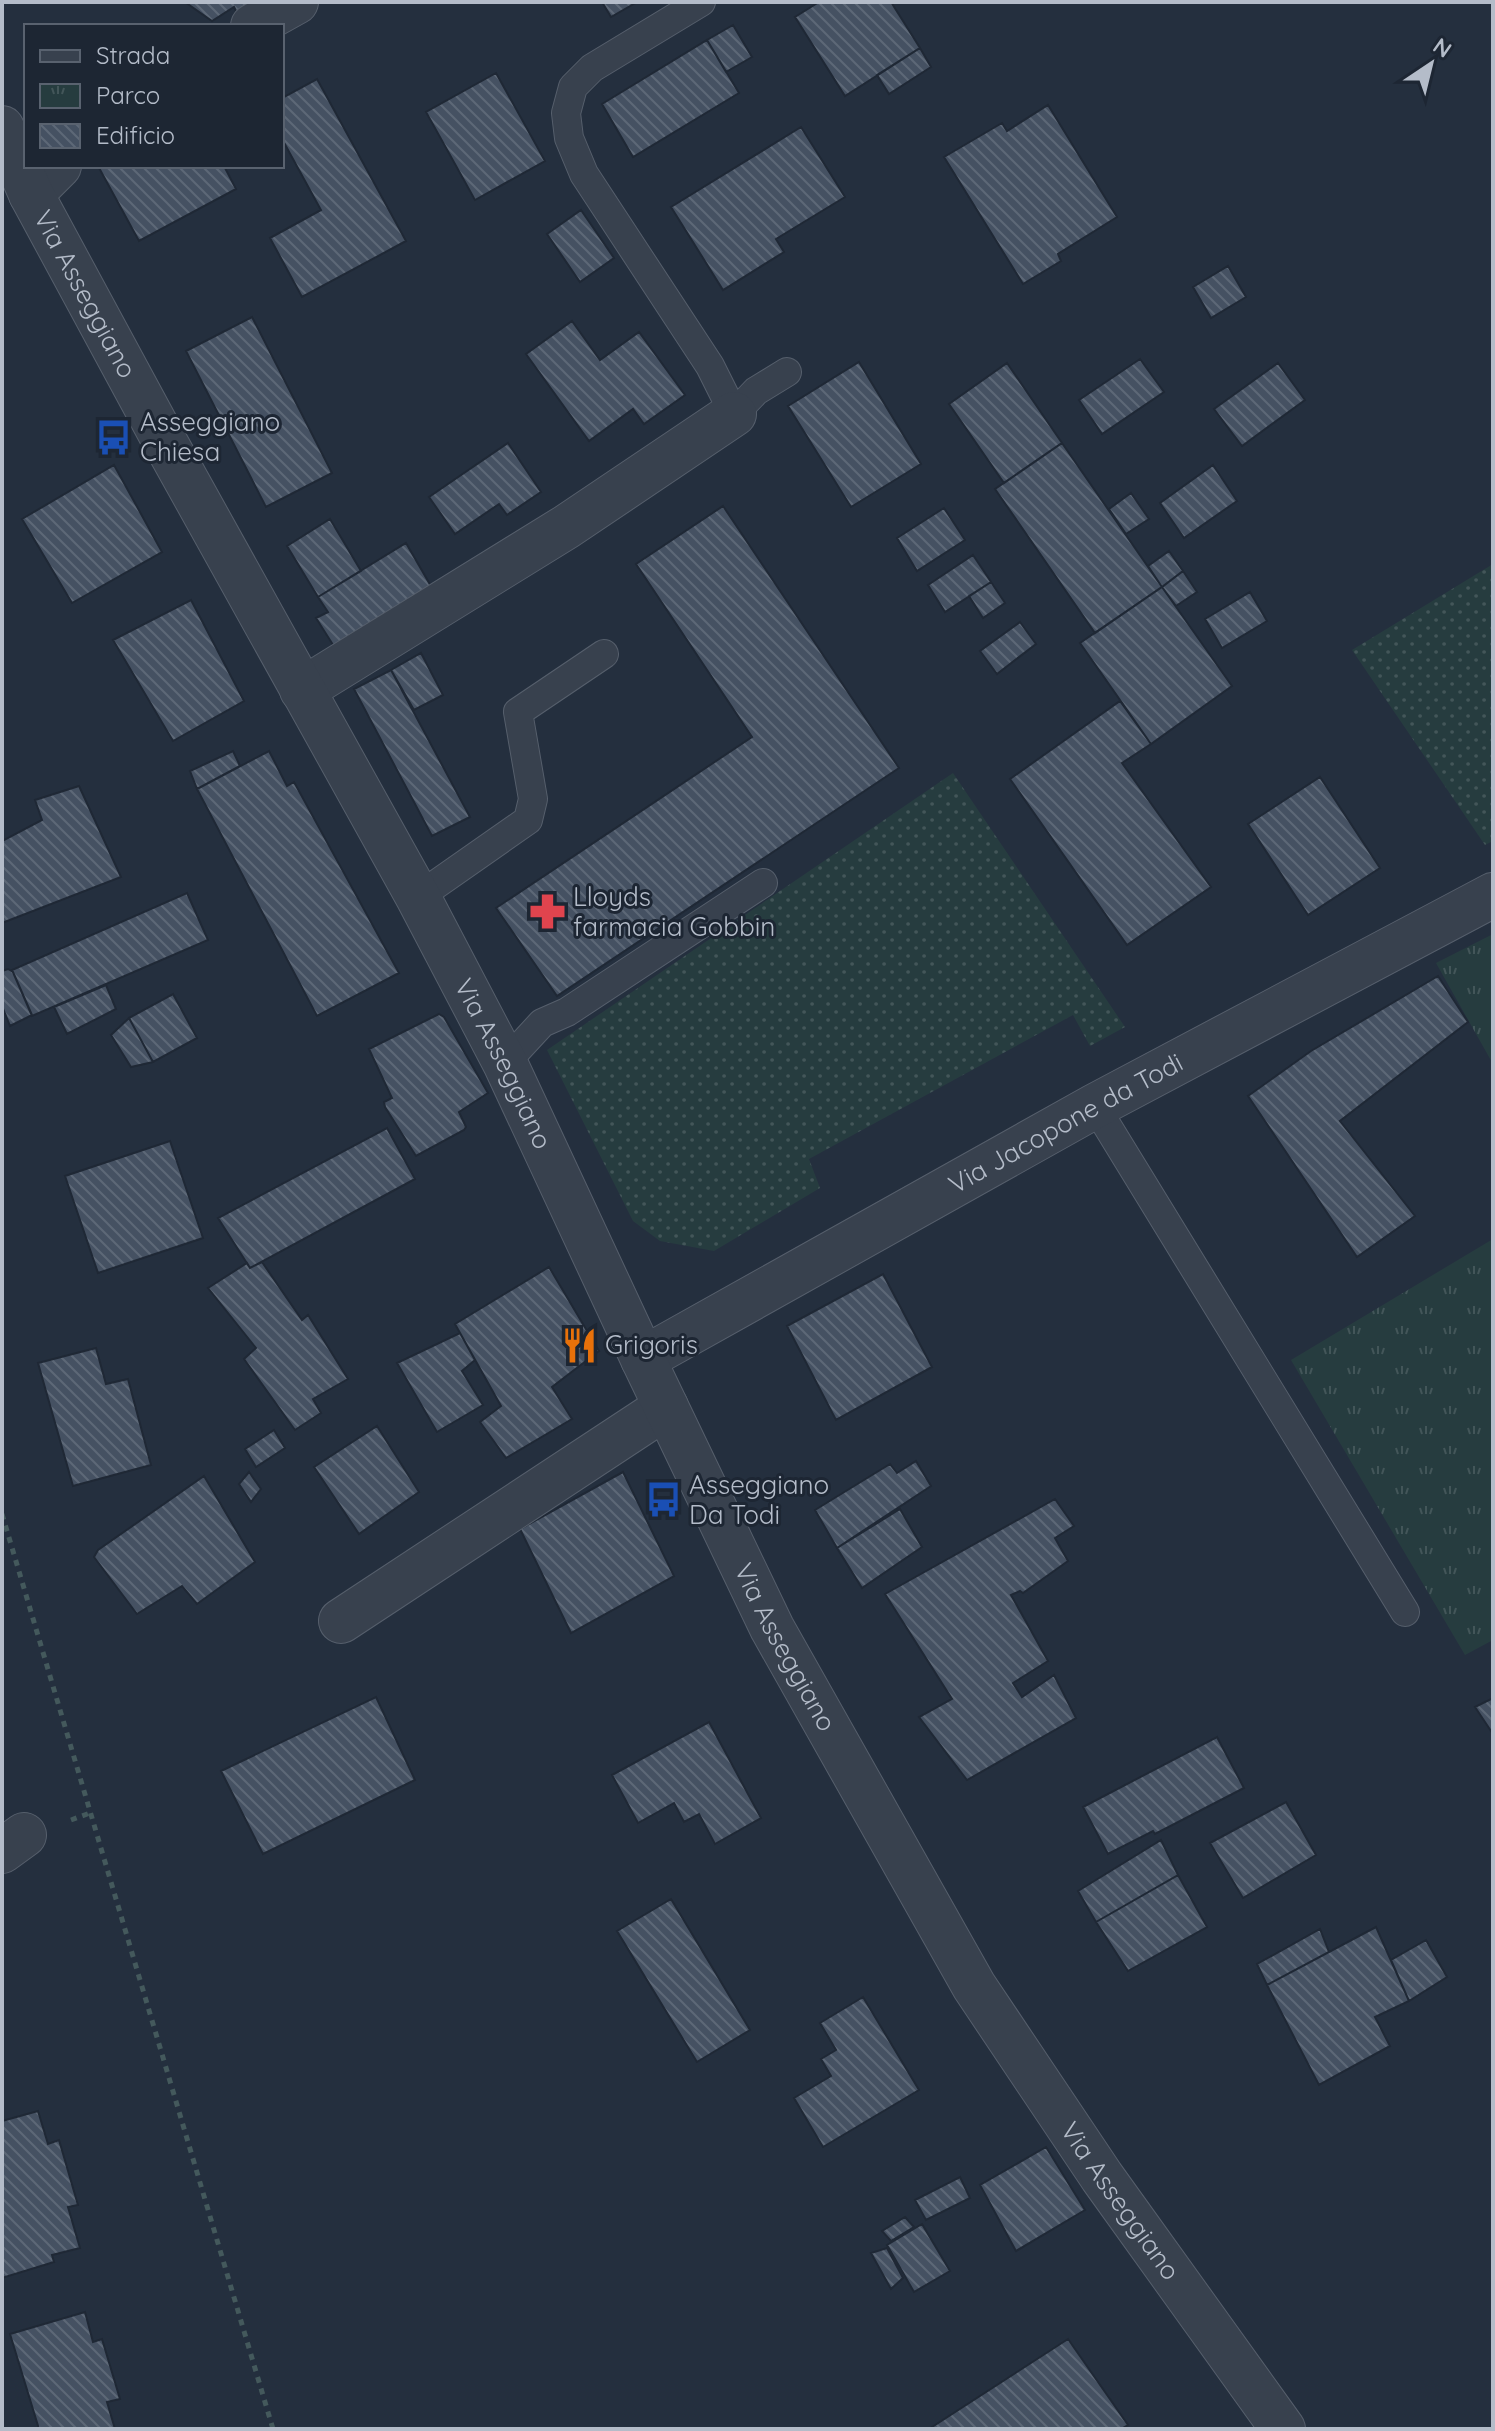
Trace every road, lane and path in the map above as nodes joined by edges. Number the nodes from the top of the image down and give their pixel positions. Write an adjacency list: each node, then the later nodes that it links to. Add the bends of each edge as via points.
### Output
1 (296, 2): 3 (street)
2 (701, 2): 8 (lane, via 592,68 573,87 566,113 569,138 584,174 710,366)
3 (257, 24)
4 (2, 128): 5 (street, Via Asseggiano)
5 (24, 164)
6 (31, 176): 10 (street, Via Asseggiano)
7 (787, 372): 8 (lane, via 756,391)
8 (734, 414): 10 (street, via 566,527)
9 (604, 654): 13 (lane, via 518,712 533,799 528,820)
10 (302, 690): 13 (street, Via Asseggiano)
11 (763, 883): 14 (lane, via 567,1012 542,1023)
12 (1493, 895): 15 (street, Via Jacopone da Todi)
13 (418, 897): 14 (street, Via Asseggiano)
14 (505, 1063): 16 (street, Via Asseggiano)
15 (1095, 1106): 16 (street, Via Jacopone da Todi); 19 (lane)
16 (643, 1359): 17 (street, Via Asseggiano)
17 (666, 1407): 20 (street); 22 (street, Via Asseggiano, via 772,1628 974,1986 1102,2177)
18 (2, 1514): 21 (path)
19 (1405, 1612)
20 (341, 1621)
21 (273, 2429)
22 (1283, 2429)

